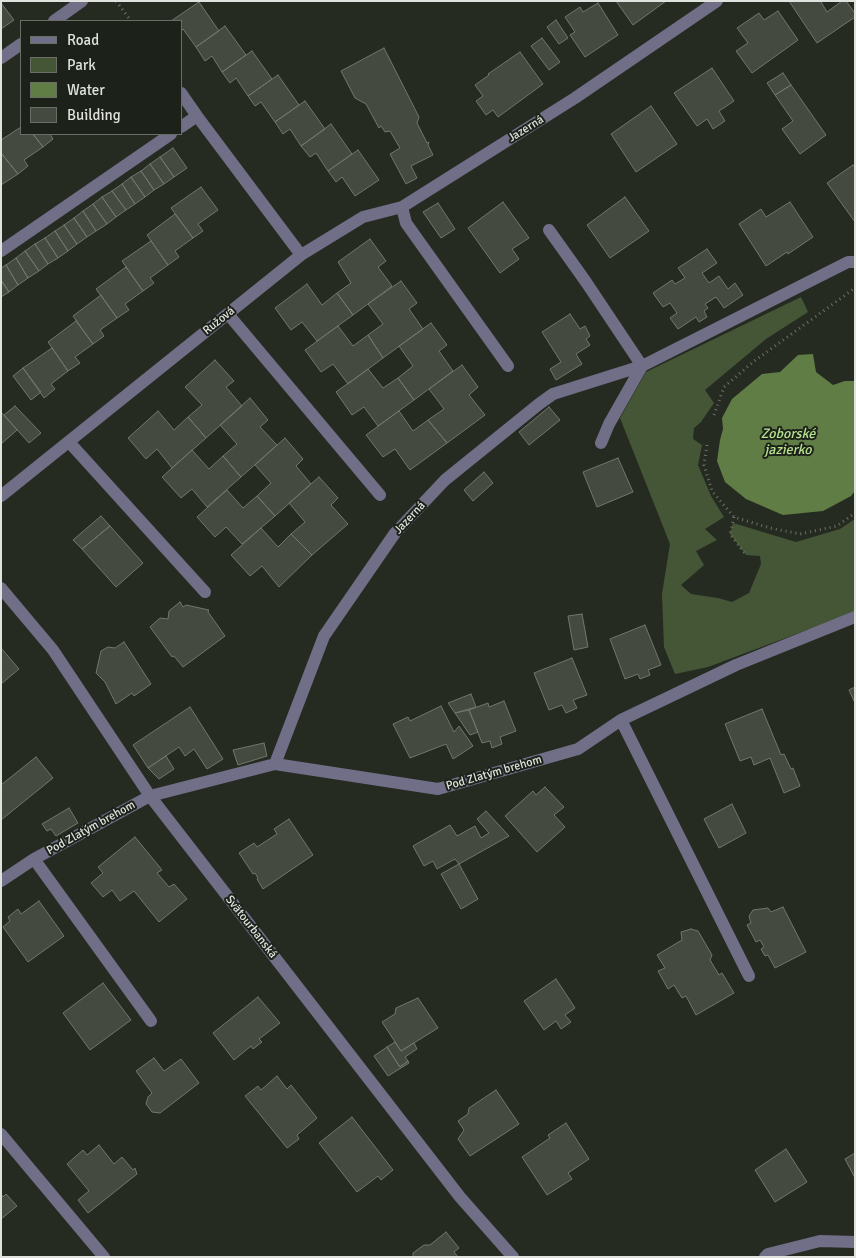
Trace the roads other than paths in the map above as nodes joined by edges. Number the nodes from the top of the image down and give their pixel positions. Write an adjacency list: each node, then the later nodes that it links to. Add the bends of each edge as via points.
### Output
1 (82, 1): 3 (street)
2 (717, 1): 10 (street, Jazerná, via 575,98)
3 (55, 20)
4 (20, 45): 5 (street)
5 (1, 58)
6 (182, 94): 7 (street)
7 (197, 116): 8 (street); 13 (street)
8 (182, 126)
9 (170, 135): 12 (street)
10 (402, 207): 13 (street, Jazerná, via 363,217); 16 (street, via 406,223)
11 (549, 230): 17 (street)
12 (1, 251)
13 (301, 255): 15 (street, Ružová)
14 (855, 262): 17 (street, Jazerná, via 848,262)
15 (228, 314): 18 (street, Ružová); 20 (street)
16 (508, 366)
17 (642, 366): 19 (street); 26 (street, Jazerná, via 553,394 445,480 395,533 324,636)
18 (69, 442): 21 (street, Ružová); 23 (street)
19 (601, 443)
20 (380, 494)
21 (1, 496)
22 (1, 588): 27 (street, Svätourbanská, via 53,650)
23 (205, 592)
24 (855, 617): 25 (street, Pod Zlatým brehom, via 736,665)
25 (621, 720): 26 (street, Pod Zlatým brehom, via 578,749 438,789); 30 (street)
26 (275, 764): 27 (street, Pod Zlatým brehom)
27 (150, 796): 28 (street, Pod Zlatým brehom); 35 (street, Svätourbanská, via 460,1197)
28 (34, 859): 29 (street, Pod Zlatým brehom); 31 (street, Pod Zlatým brehom)
29 (1, 881)
30 (749, 976)
31 (151, 1021)
32 (1, 1134): 34 (street)
33 (855, 1242): 36 (street, via 820,1241)
34 (104, 1257)
35 (513, 1257)
36 (765, 1257)

